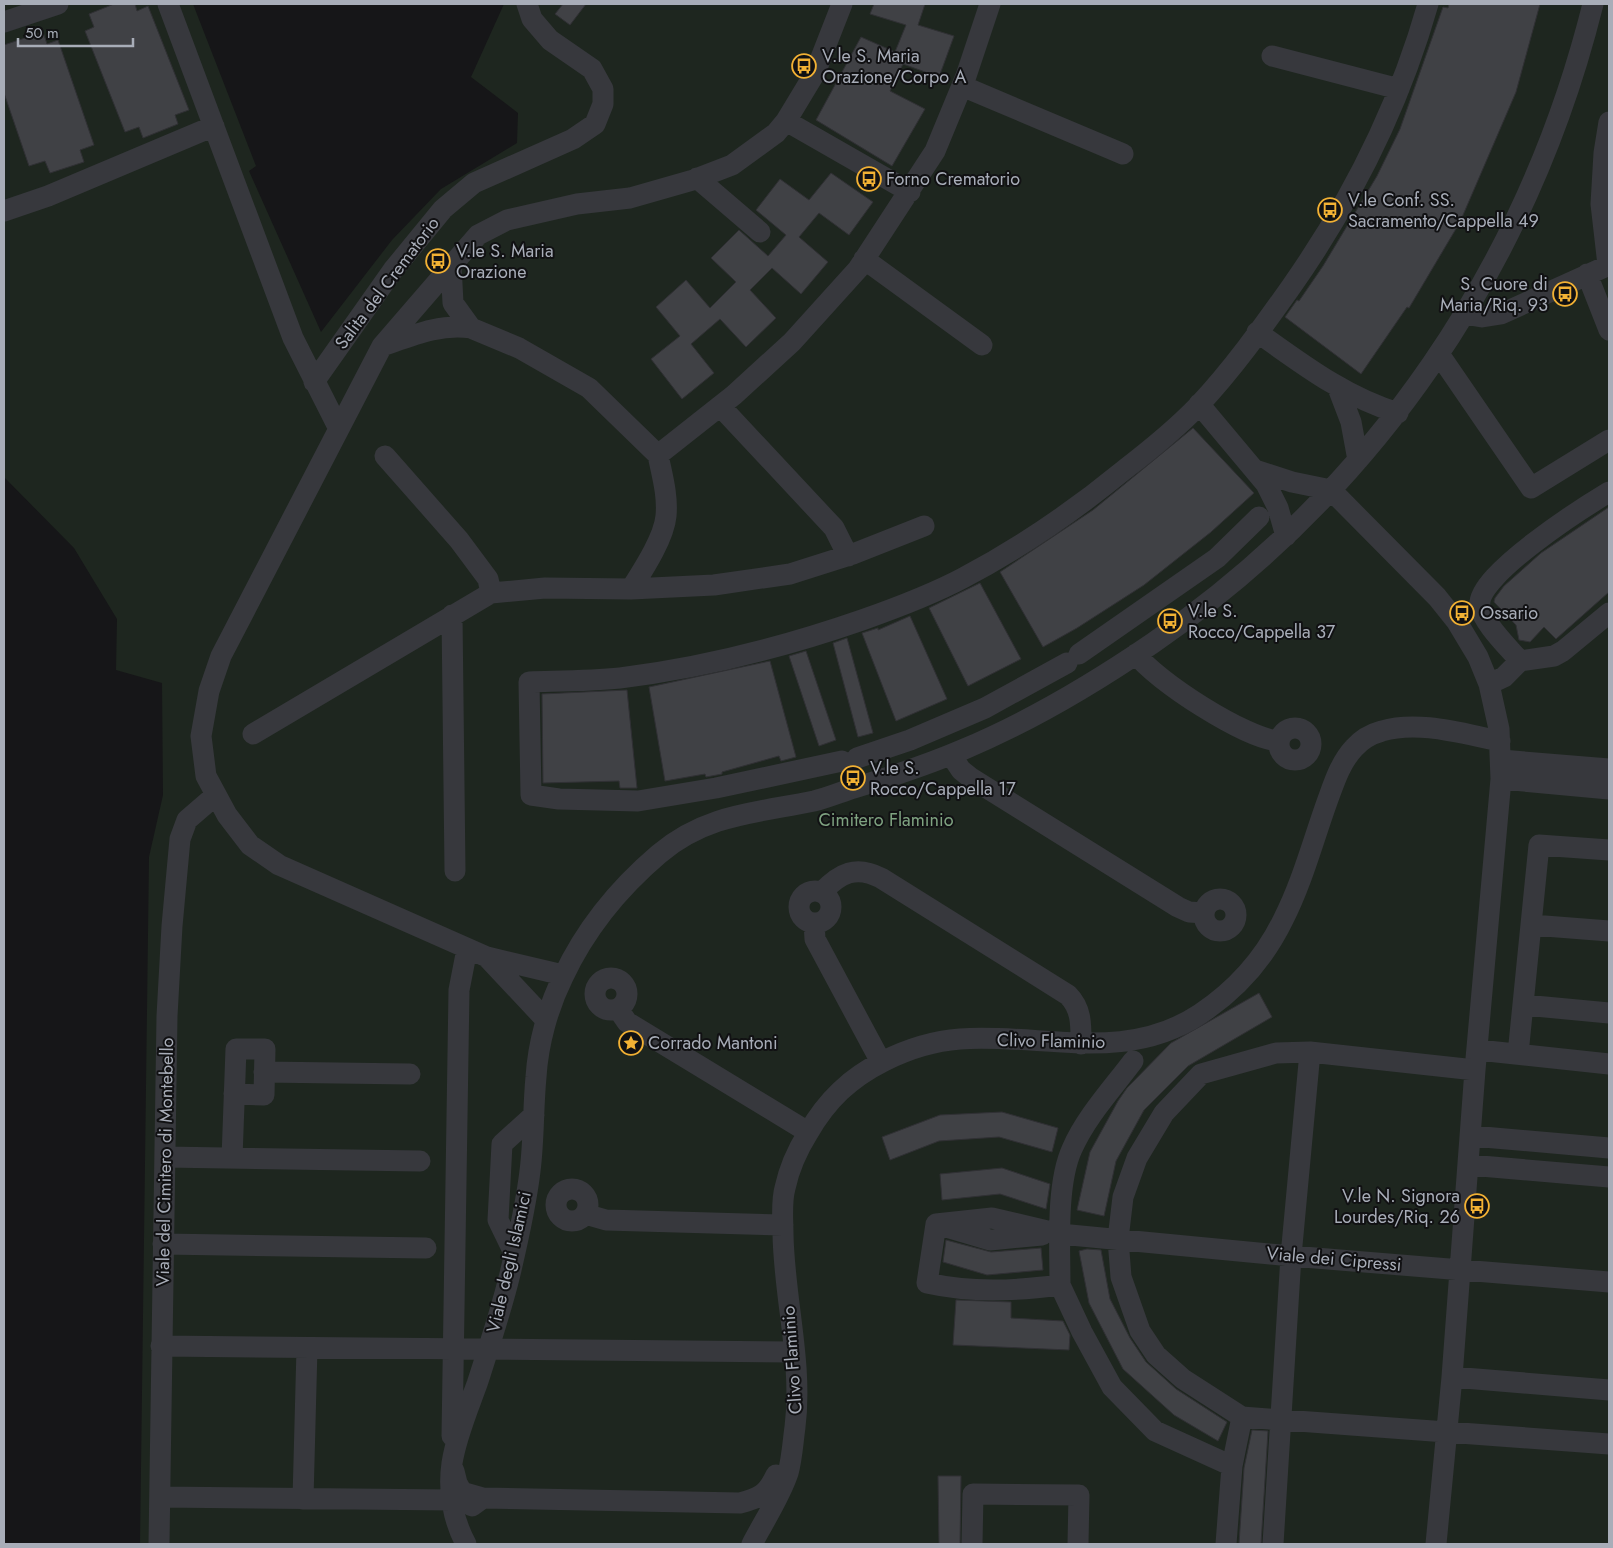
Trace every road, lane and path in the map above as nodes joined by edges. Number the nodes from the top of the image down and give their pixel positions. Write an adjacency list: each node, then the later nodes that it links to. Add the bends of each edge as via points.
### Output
1 (58, 4): 8 (lane)
2 (168, 4): 14 (lane)
3 (527, 4): 31 (lane, Salita del Crematorio, via 532,19 550,40 592,69 603,89 603,104 595,124 572,139 474,183 443,209 393,270)
4 (842, 4): 12 (lane, via 815,72)
5 (990, 4): 10 (lane)
6 (1428, 4): 11 (lane)
7 (1593, 4): 24 (lane, Viale degli Islamici, via 1570,84 1537,174 1507,237)
8 (4, 22)
9 (1272, 56): 11 (lane)
10 (962, 86): 15 (lane); 17 (lane, via 935,151)
11 (1399, 90): 27 (lane, via 1369,158 1338,216)
12 (786, 121): 16 (lane, via 776,133 732,166); 17 (lane)
13 (1609, 122): 22 (lane, via 1601,204)
14 (214, 126): 18 (lane); 31 (lane, via 293,338)
15 (1123, 154)
16 (697, 178): 19 (lane); 21 (lane, via 630,198 577,204 507,220 478,235)
17 (910, 192): 20 (lane)
18 (4, 212)
19 (760, 232)
20 (864, 259): 28 (lane); 34 (lane, via 792,342)
21 (451, 265): 25 (lane, via 453,303); 29 (lane)
22 (1609, 265): 23 (lane)
23 (1587, 274): 24 (lane, via 1501,314 1482,317); 26 (lane)
24 (1464, 314): 30 (lane, Viale degli Islamici)
25 (471, 328): 29 (lane, via 458,326 425,331); 38 (lane, via 520,348 589,388)
26 (1609, 330)
27 (1257, 332): 32 (lane); 33 (lane)
28 (982, 345)
29 (382, 346): 36 (lane)
30 (1439, 354): 35 (lane, Viale degli Islamici); 37 (lane, via 1531,488)
31 (314, 382): 36 (lane)
32 (1338, 388): 35 (lane); 40 (lane, via 1352,427)
33 (1199, 404): 41 (lane); 64 (lane, via 1154,446 1064,516 962,579 895,608 820,635 754,653 619,678 529,682 531,795 638,801)
34 (720, 406): 38 (lane); 47 (lane, via 834,528)
35 (1398, 413): 40 (lane, Viale degli Islamici)
36 (339, 429): 66 (lane, via 222,656 209,691 201,736 206,776)
37 (1609, 440)
38 (658, 455): 49 (lane, via 665,486 666,517 650,559)
39 (385, 456): 51 (lane, via 459,540 488,579)
40 (1358, 460): 42 (lane, Viale degli Islamici)
41 (1255, 470): 42 (lane); 46 (lane, via 1270,491)
42 (1331, 490): 46 (lane, Viale degli Islamici); 56 (lane, via 1451,613 1471,644)
43 (1609, 492): 55 (lane, via 1529,546 1490,582 1481,595 1480,606 1485,617)
44 (1259, 517): 48 (lane)
45 (924, 526): 47 (lane)
46 (1286, 536): 50 (lane, Viale degli Islamici)
47 (848, 556): 49 (lane, via 790,574 714,585)
48 (1209, 564): 50 (lane); 57 (lane, via 1073,658)
49 (631, 589): 51 (lane, via 545,588)
50 (1226, 589): 54 (lane, Viale degli Islamici)
51 (491, 593): 53 (lane)
52 (1609, 613): 55 (lane, via 1554,656)
53 (452, 615): 59 (lane); 69 (lane)
54 (1136, 654): 58 (lane, Viale degli Islamici, via 1041,712); 60 (lane, via 1159,678 1228,721 1252,735)
55 (1520, 661): 56 (lane, via 1504,677)
56 (1489, 684): 62 (lane)
57 (989, 705): 58 (lane); 64 (lane, via 910,740 850,759)
58 (1000, 732): 61 (lane, Viale degli Islamici)
59 (253, 734)
60 (1279, 742)
61 (951, 754): 67 (lane, Viale degli Islamici, via 895,776 817,800); 70 (lane, via 961,770 971,778 1137,882 1184,910)
62 (1501, 760): 63 (lane); 65 (lane); 80 (lane, Clivo Flaminio, via 1440,730 1400,728 1378,732 1361,742 1348,755 1335,780 1283,921 1253,968 1219,999 1180,1026 1125,1041); 83 (lane)
63 (1609, 769)
64 (716, 788): 67 (lane)
65 (1609, 789)
66 (216, 795): 73 (lane, via 226,815 250,844 279,865); 94 (lane, Viale del Cimitero di Montebello, via 188,820 180,839 167,1016)
67 (712, 822): 75 (lane, Viale degli Islamici, via 688,832 632,878 598,918)
68 (1609, 850): 71 (lane, via 1539,845)
69 (455, 871)
70 (1204, 912)
71 (1532, 925): 72 (lane); 76 (lane)
72 (1609, 931)
73 (467, 949): 74 (lane); 113 (lane, via 460,990)
74 (487, 958): 75 (lane); 79 (lane)
75 (563, 975): 79 (lane, Viale degli Islamici)
76 (1524, 1005): 78 (lane); 82 (lane)
77 (618, 1009): 91 (lane, via 626,1022)
78 (1609, 1013)
79 (546, 1020): 90 (lane, Viale degli Islamici, via 536,1072)
80 (1081, 1044): 85 (lane, Clivo Flaminio, via 962,1039 930,1043); 85 (lane, via 1080,1014 1068,995 881,878 868,871 851,872 838,877 822,892 830,899 831,911 825,920 814,923 816,939)
81 (1310, 1052): 83 (lane); 102 (lane, via 1276,1053 1201,1074 1164,1113 1136,1158 1123,1197); 106 (lane)
82 (1518, 1054): 83 (lane); 86 (lane)
83 (1477, 1060): 92 (lane)
84 (1133, 1061): 101 (lane, via 1071,1150 1065,1172)
85 (881, 1062): 91 (lane, Clivo Flaminio, via 835,1094)
86 (1609, 1064)
87 (264, 1072): 88 (lane); 89 (lane, via 264,1095); 89 (lane, via 265,1050 236,1048)
88 (410, 1074)
89 (234, 1094): 95 (lane)
90 (534, 1115): 105 (lane, Viale degli Islamici, via 530,1171); 105 (lane, via 502,1144 498,1220)
91 (808, 1132): 100 (lane, Clivo Flaminio, via 784,1190)
92 (1472, 1136): 93 (lane); 97 (lane)
93 (1609, 1148)
94 (165, 1157): 95 (lane); 103 (lane, Viale del Cimitero di Montebello)
95 (232, 1158): 96 (lane)
96 (420, 1161)
97 (1469, 1165): 98 (lane); 107 (lane)
98 (1609, 1176)
99 (585, 1214): 100 (lane, via 606,1220)
100 (783, 1225): 114 (lane, Clivo Flaminio)
101 (1060, 1234): 102 (lane, Viale dei Cipressi); 109 (lane); 109 (lane, Viale dei Cipressi, via 990,1240 936,1224 927,1282 956,1289 986,1291)
102 (1118, 1239): 106 (lane, Viale dei Cipressi); 117 (lane, via 1120,1277 1140,1331 1156,1355 1183,1379)
103 (163, 1244): 104 (lane); 110 (lane, Viale del Cimitero di Montebello)
104 (426, 1248)
105 (514, 1253): 112 (lane, Viale degli Islamici)
106 (1291, 1256): 107 (lane, Viale dei Cipressi); 118 (lane)
107 (1459, 1269): 108 (lane, Viale dei Cipressi); 115 (lane)
108 (1609, 1282)
109 (1060, 1285): 123 (lane, via 1112,1388 1155,1431)
110 (161, 1346): 111 (lane); 124 (lane, Viale del Cimitero di Montebello)
111 (307, 1348): 113 (lane); 126 (lane)
112 (489, 1349): 113 (lane); 114 (lane); 122 (lane, Viale degli Islamici)
113 (452, 1350): 122 (lane)
114 (794, 1352): 120 (lane, Clivo Flaminio, via 796,1424)
115 (1452, 1377): 116 (lane); 119 (lane)
116 (1609, 1390)
117 (1242, 1417): 118 (lane); 123 (lane)
118 (1282, 1421): 119 (lane); 136 (lane)
119 (1447, 1432): 121 (lane); 137 (lane)
120 (793, 1441): 128 (lane, via 772,1484 760,1497); 132 (lane, Clivo Flaminio, via 788,1472)
121 (1609, 1444)
122 (452, 1464): 125 (lane, via 462,1492); 127 (lane, Viale degli Islamici)
123 (1232, 1466): 135 (lane)
124 (160, 1497): 126 (lane); 130 (lane, Viale del Cimitero di Montebello)
125 (483, 1498): 128 (lane); 129 (lane, via 464,1512)
126 (303, 1499): 127 (lane)
127 (452, 1500): 129 (lane, Viale degli Islamici)
128 (740, 1503): 131 (lane, via 752,1507 754,1516)
129 (462, 1538)
130 (159, 1544)
131 (742, 1544)
132 (752, 1544)
133 (972, 1544): 134 (lane, via 973,1494 1078,1495)
134 (1078, 1544)
135 (1226, 1544)
136 (1273, 1544)
137 (1436, 1544)

